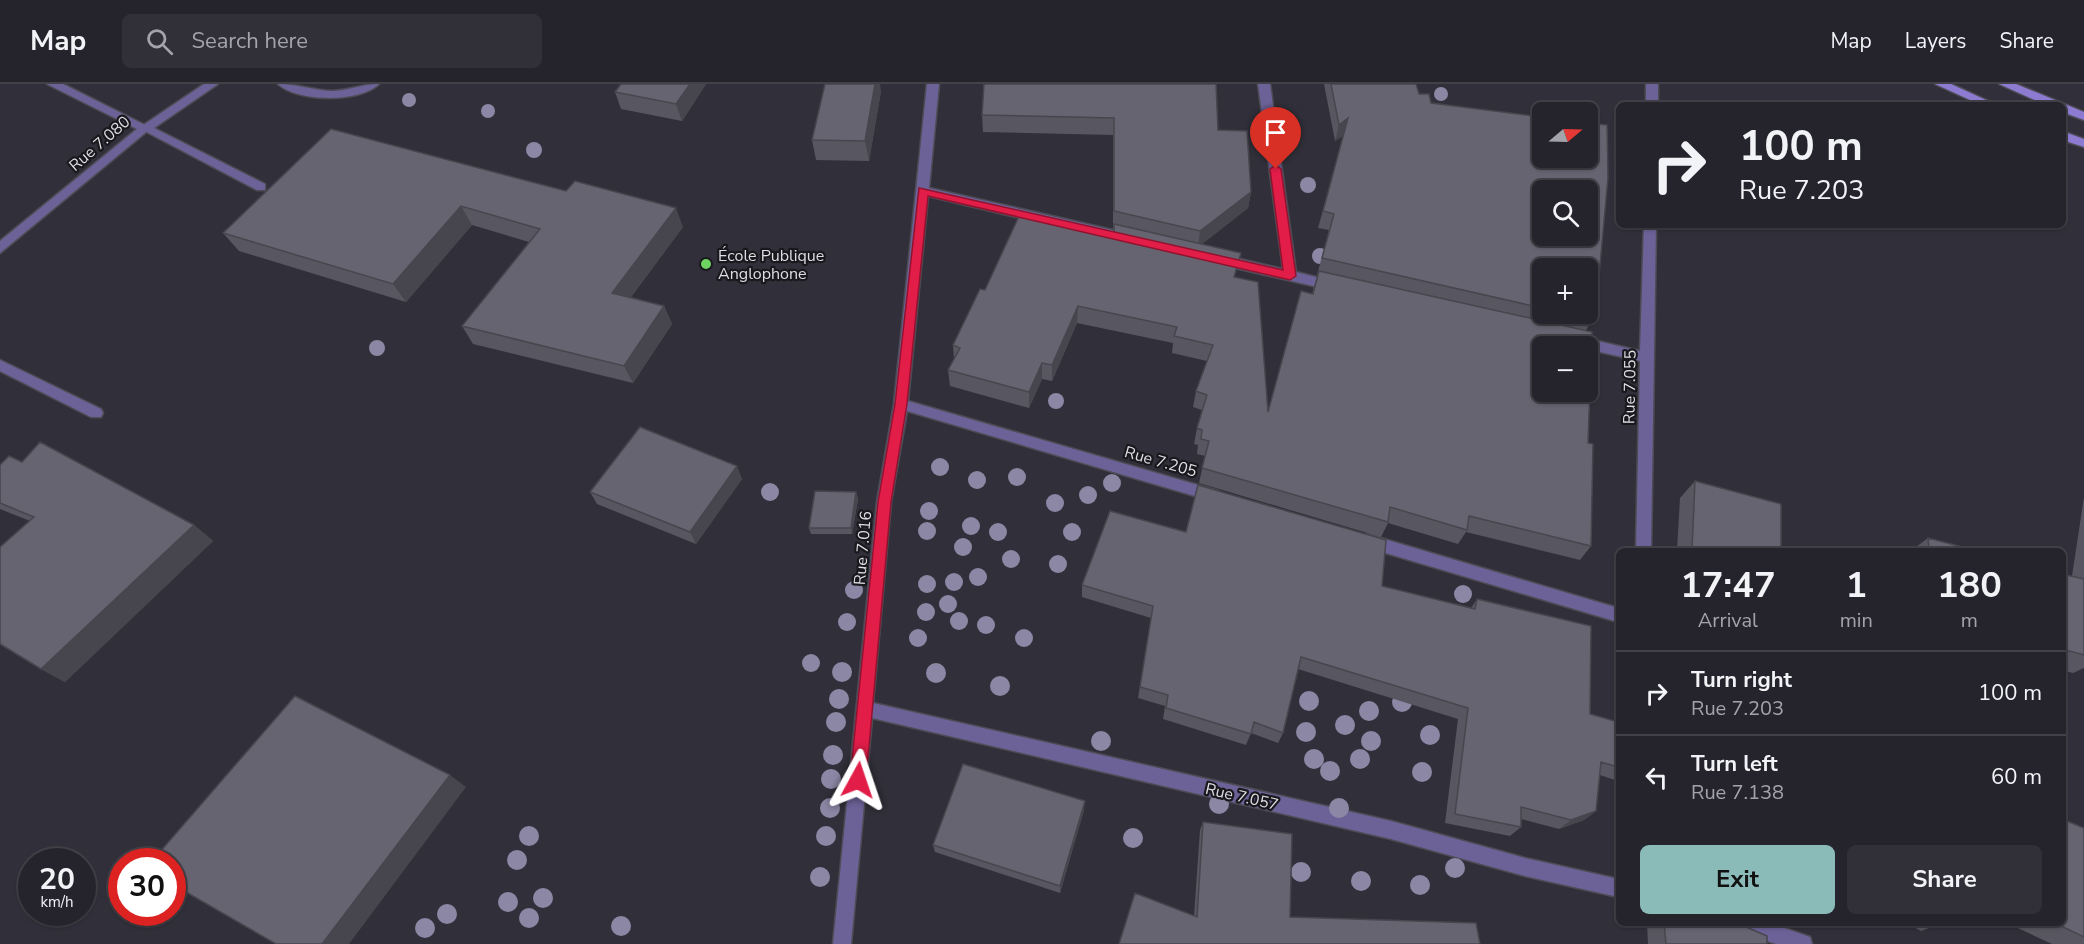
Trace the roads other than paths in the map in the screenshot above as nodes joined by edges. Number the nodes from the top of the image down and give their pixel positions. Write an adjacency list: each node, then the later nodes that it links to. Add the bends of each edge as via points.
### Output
1 (52, 84): 15 (street, Rue 7.080)
2 (212, 84): 15 (street)
3 (284, 84): 4 (street, via 315,94 352,95)
4 (373, 84)
5 (933, 84): 19 (street, Rue 7.016)
6 (1264, 84): 24 (street)
7 (1652, 84): 10 (street)
8 (1941, 84): 11 (main road)
9 (2005, 84): 12 (main road)
10 (1652, 102)
11 (1984, 102)
12 (2050, 102)
13 (2066, 109): 14 (main road)
14 (2084, 116)
15 (145, 128): 18 (street); 22 (street, Rue 7.080)
16 (2066, 136): 17 (main road)
17 (2084, 143)
18 (261, 187)
19 (923, 191): 21 (street); 29 (street, Rue 7.016)
20 (1650, 228): 27 (street, Rue 7.055)
21 (1141, 241)
22 (0, 248)
23 (1210, 257): 24 (street)
24 (1290, 276): 25 (street)
25 (1348, 289)
26 (1598, 346): 27 (street)
27 (1648, 358): 33 (street, Rue 7.055)
28 (0, 365): 30 (street)
29 (901, 404): 31 (street, Rue 7.205); 35 (street, Rue 7.016, via 884,502)
30 (96, 413)
31 (1231, 501)
32 (1357, 538): 34 (street)
33 (1643, 548)
34 (1616, 614)
35 (865, 709): 36 (street, Rue 7.057, via 1391,830); 38 (street, Rue 7.016)
36 (1616, 888)
37 (1751, 926): 39 (street)
38 (842, 944)
39 (1803, 944)

